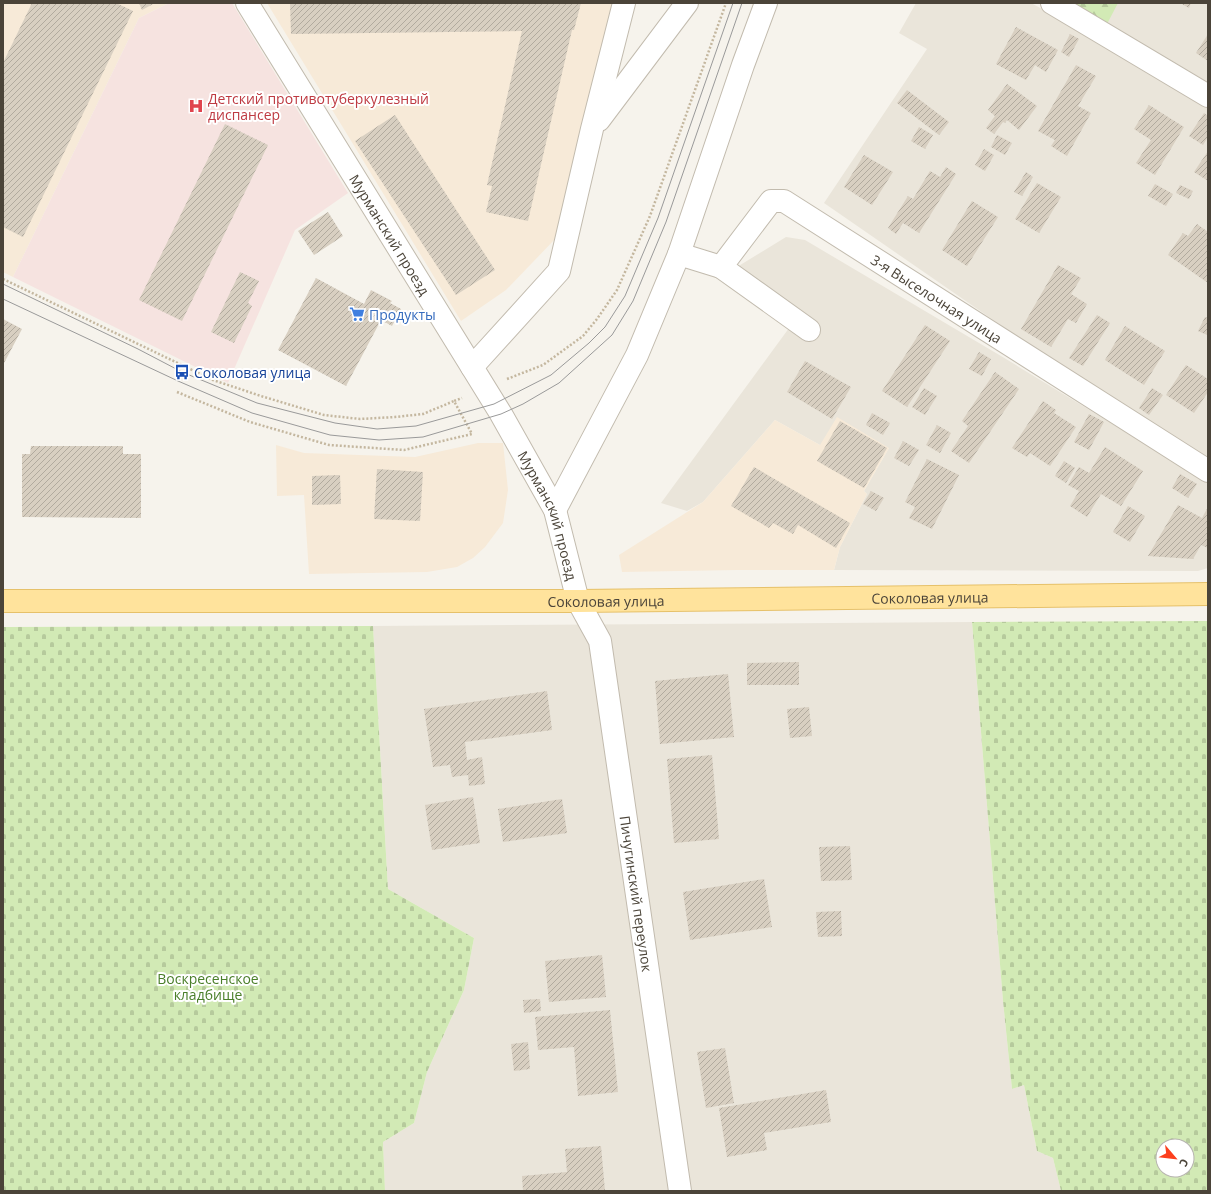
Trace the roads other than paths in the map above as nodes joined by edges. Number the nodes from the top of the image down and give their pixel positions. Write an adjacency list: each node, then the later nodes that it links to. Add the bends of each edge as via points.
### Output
1 (247, 3): 11 (street, Мурманский проезд)
2 (624, 3): 7 (street)
3 (687, 3): 7 (street)
4 (766, 3): 8 (street)
5 (1052, 3): 6 (street)
6 (1208, 96)
7 (592, 129): 11 (street, via 559,270)
8 (679, 254): 9 (street); 13 (street, via 637,355)
9 (721, 267): 10 (street); 12 (street, 3-я Выселочная улица, via 771,201 784,201)
10 (809, 330)
11 (472, 366): 13 (street, Мурманский проезд)
12 (1208, 471)
13 (555, 510): 16 (street, Мурманский проезд)
14 (1208, 594): 16 (main road, Соколовая улица)
15 (3, 601): 16 (main road, Соколовая улица)
16 (578, 601): 17 (street, Пичугинский переулок, via 600,641)
17 (680, 1191)

